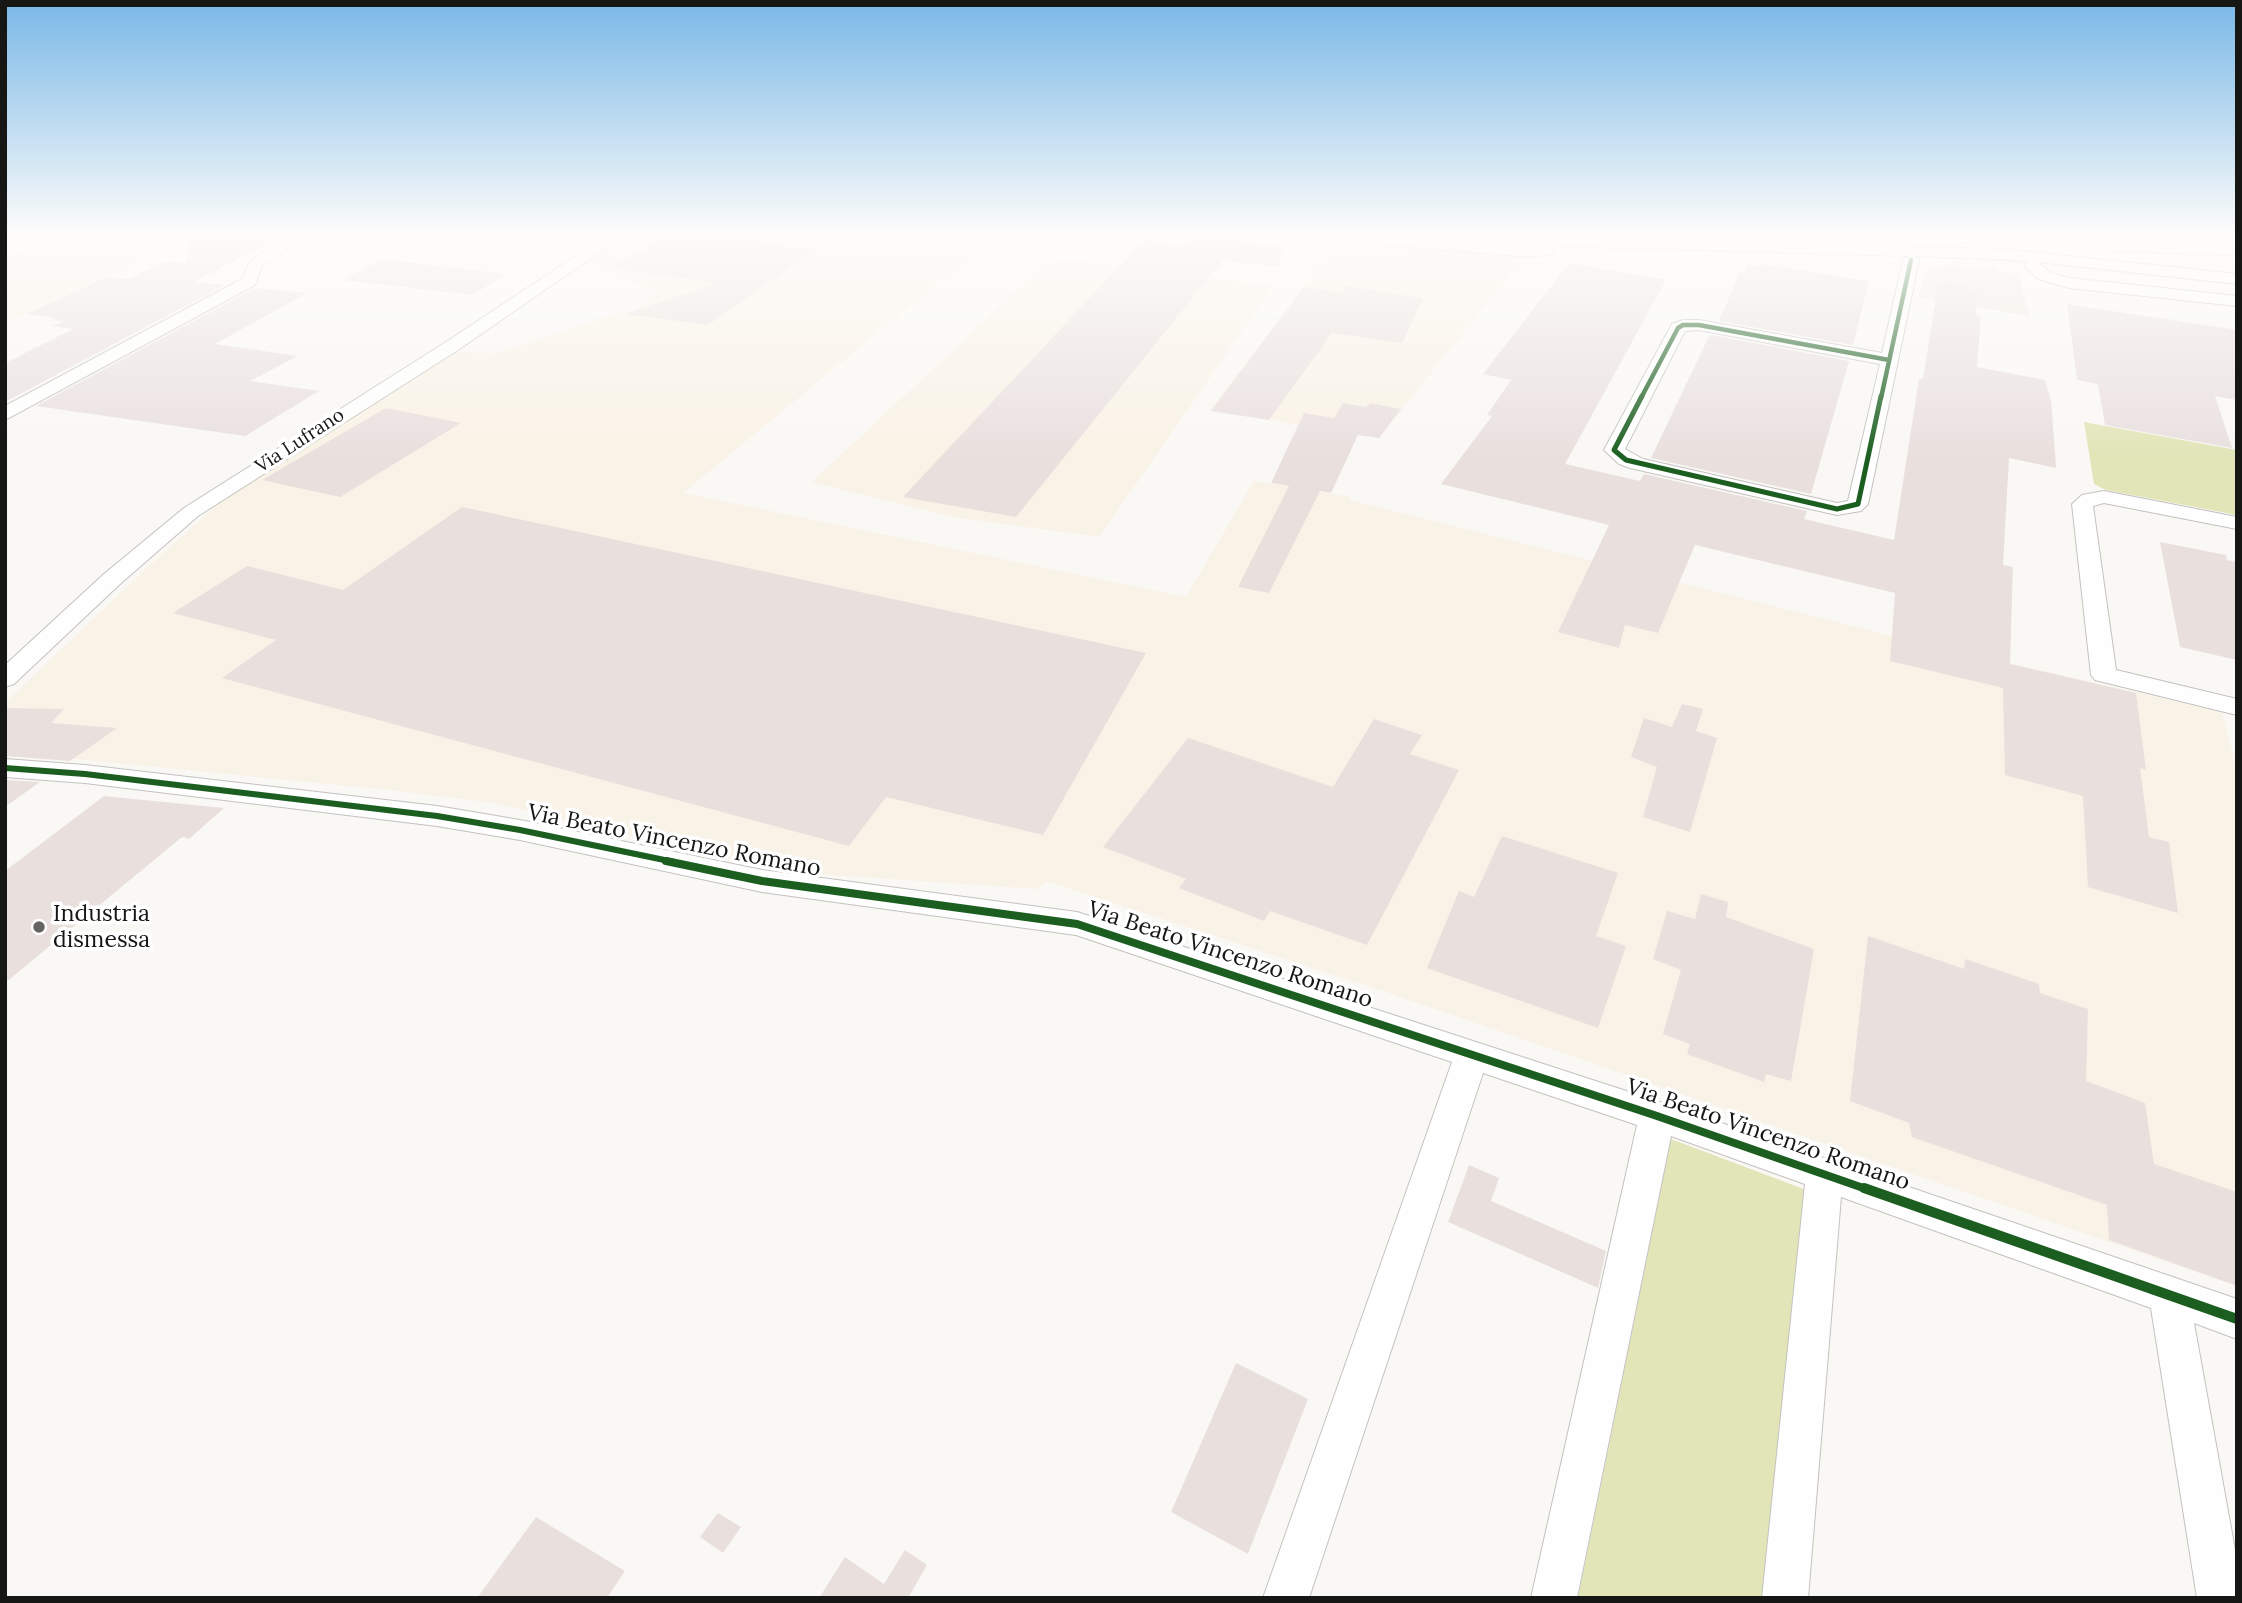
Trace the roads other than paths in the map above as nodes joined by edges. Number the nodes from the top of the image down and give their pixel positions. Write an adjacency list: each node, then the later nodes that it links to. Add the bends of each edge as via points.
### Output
1 (199, 309): 5 (street)
2 (507, 309): 7 (street, Via Lufrano, via 191,512)
3 (1900, 309): 4 (street)
4 (1889, 360): 4 (street, via 1854,507 1837,509 1637,464 1614,450 1683,326 1699,325)
5 (5, 414)
6 (2237, 523): 8 (street, via 2104,498 2082,504 2104,675)
7 (5, 679)
8 (2237, 706)
9 (5, 768): 10 (street, Via Beato Vincenzo Romano, via 437,817 762,881 1077,924)
10 (1472, 1054): 11 (street, Via Beato Vincenzo Romano); 15 (street)
11 (1657, 1116): 12 (street, Via Beato Vincenzo Romano); 16 (street, Via Beato Vincenzo Romano)
12 (1824, 1176): 13 (street, Via Beato Vincenzo Romano); 17 (street, Via Beato Vincenzo Romano)
13 (2169, 1296): 14 (street, Via Beato Vincenzo Romano); 18 (street)
14 (2237, 1319)
15 (1286, 1598)
16 (1554, 1598)
17 (1785, 1598)
18 (2220, 1598)

